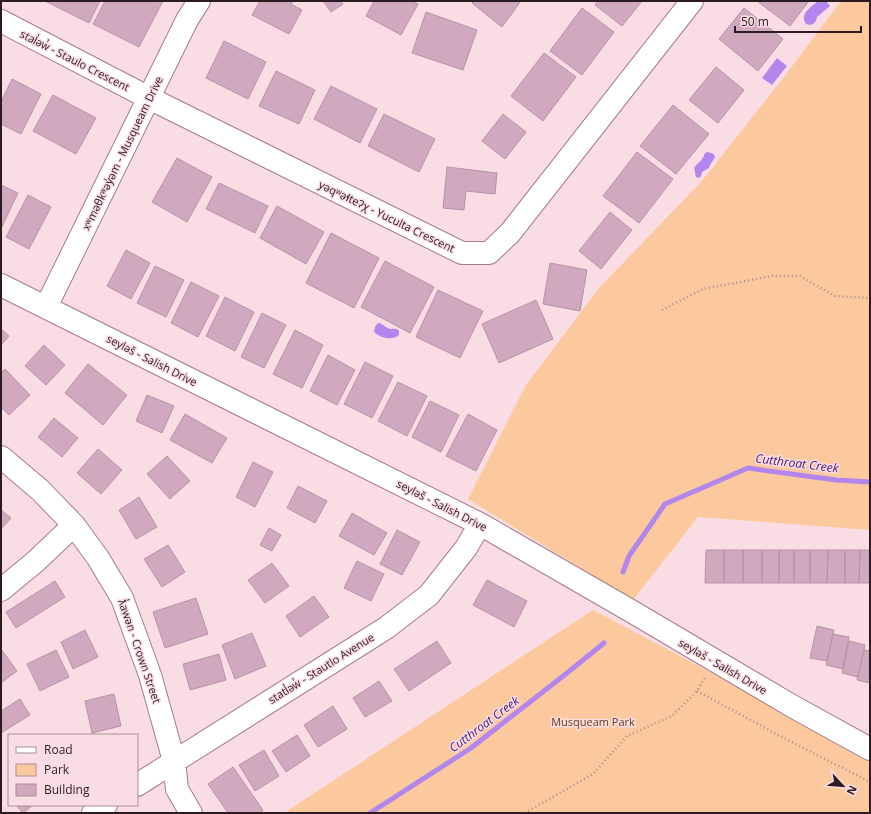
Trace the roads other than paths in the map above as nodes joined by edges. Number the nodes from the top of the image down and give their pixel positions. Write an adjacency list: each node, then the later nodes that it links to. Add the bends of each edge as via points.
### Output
1 (199, 1): 4 (street, xʷməθkʷəy̓əm - Musqueam Drive)
2 (692, 1): 4 (street, yəqʷəɬteʔχ - Yuculta Crescent, via 510,233 489,253 462,253)
3 (1, 21): 4 (street, stal̓əw̓ - Staulo Crescent)
4 (149, 98): 6 (street, xʷməθkʷəy̓əm - Musqueam Drive)
5 (1, 285): 6 (street, seyləš - Salish Drive)
6 (46, 307): 8 (street, seyləš - Salish Drive)
7 (1, 457): 9 (street, ƛ̓awən - Crown Street, via 40,490)
8 (480, 524): 11 (street, seyləš - Salish Drive); 12 (street, statl̓əw̓ - Stautlo Avenue, via 466,548 429,595 386,628)
9 (74, 525): 10 (street); 12 (street, ƛ̓awən - Crown Street, via 122,598 150,675)
10 (1, 590)
11 (870, 749)
12 (174, 761): 13 (street, statl̓əw̓ - Stautlo Avenue); 16 (street, ƛ̓awən - Crown Street, via 177,789)
13 (138, 784)
14 (104, 806): 15 (street)
15 (93, 813)
16 (191, 813)

